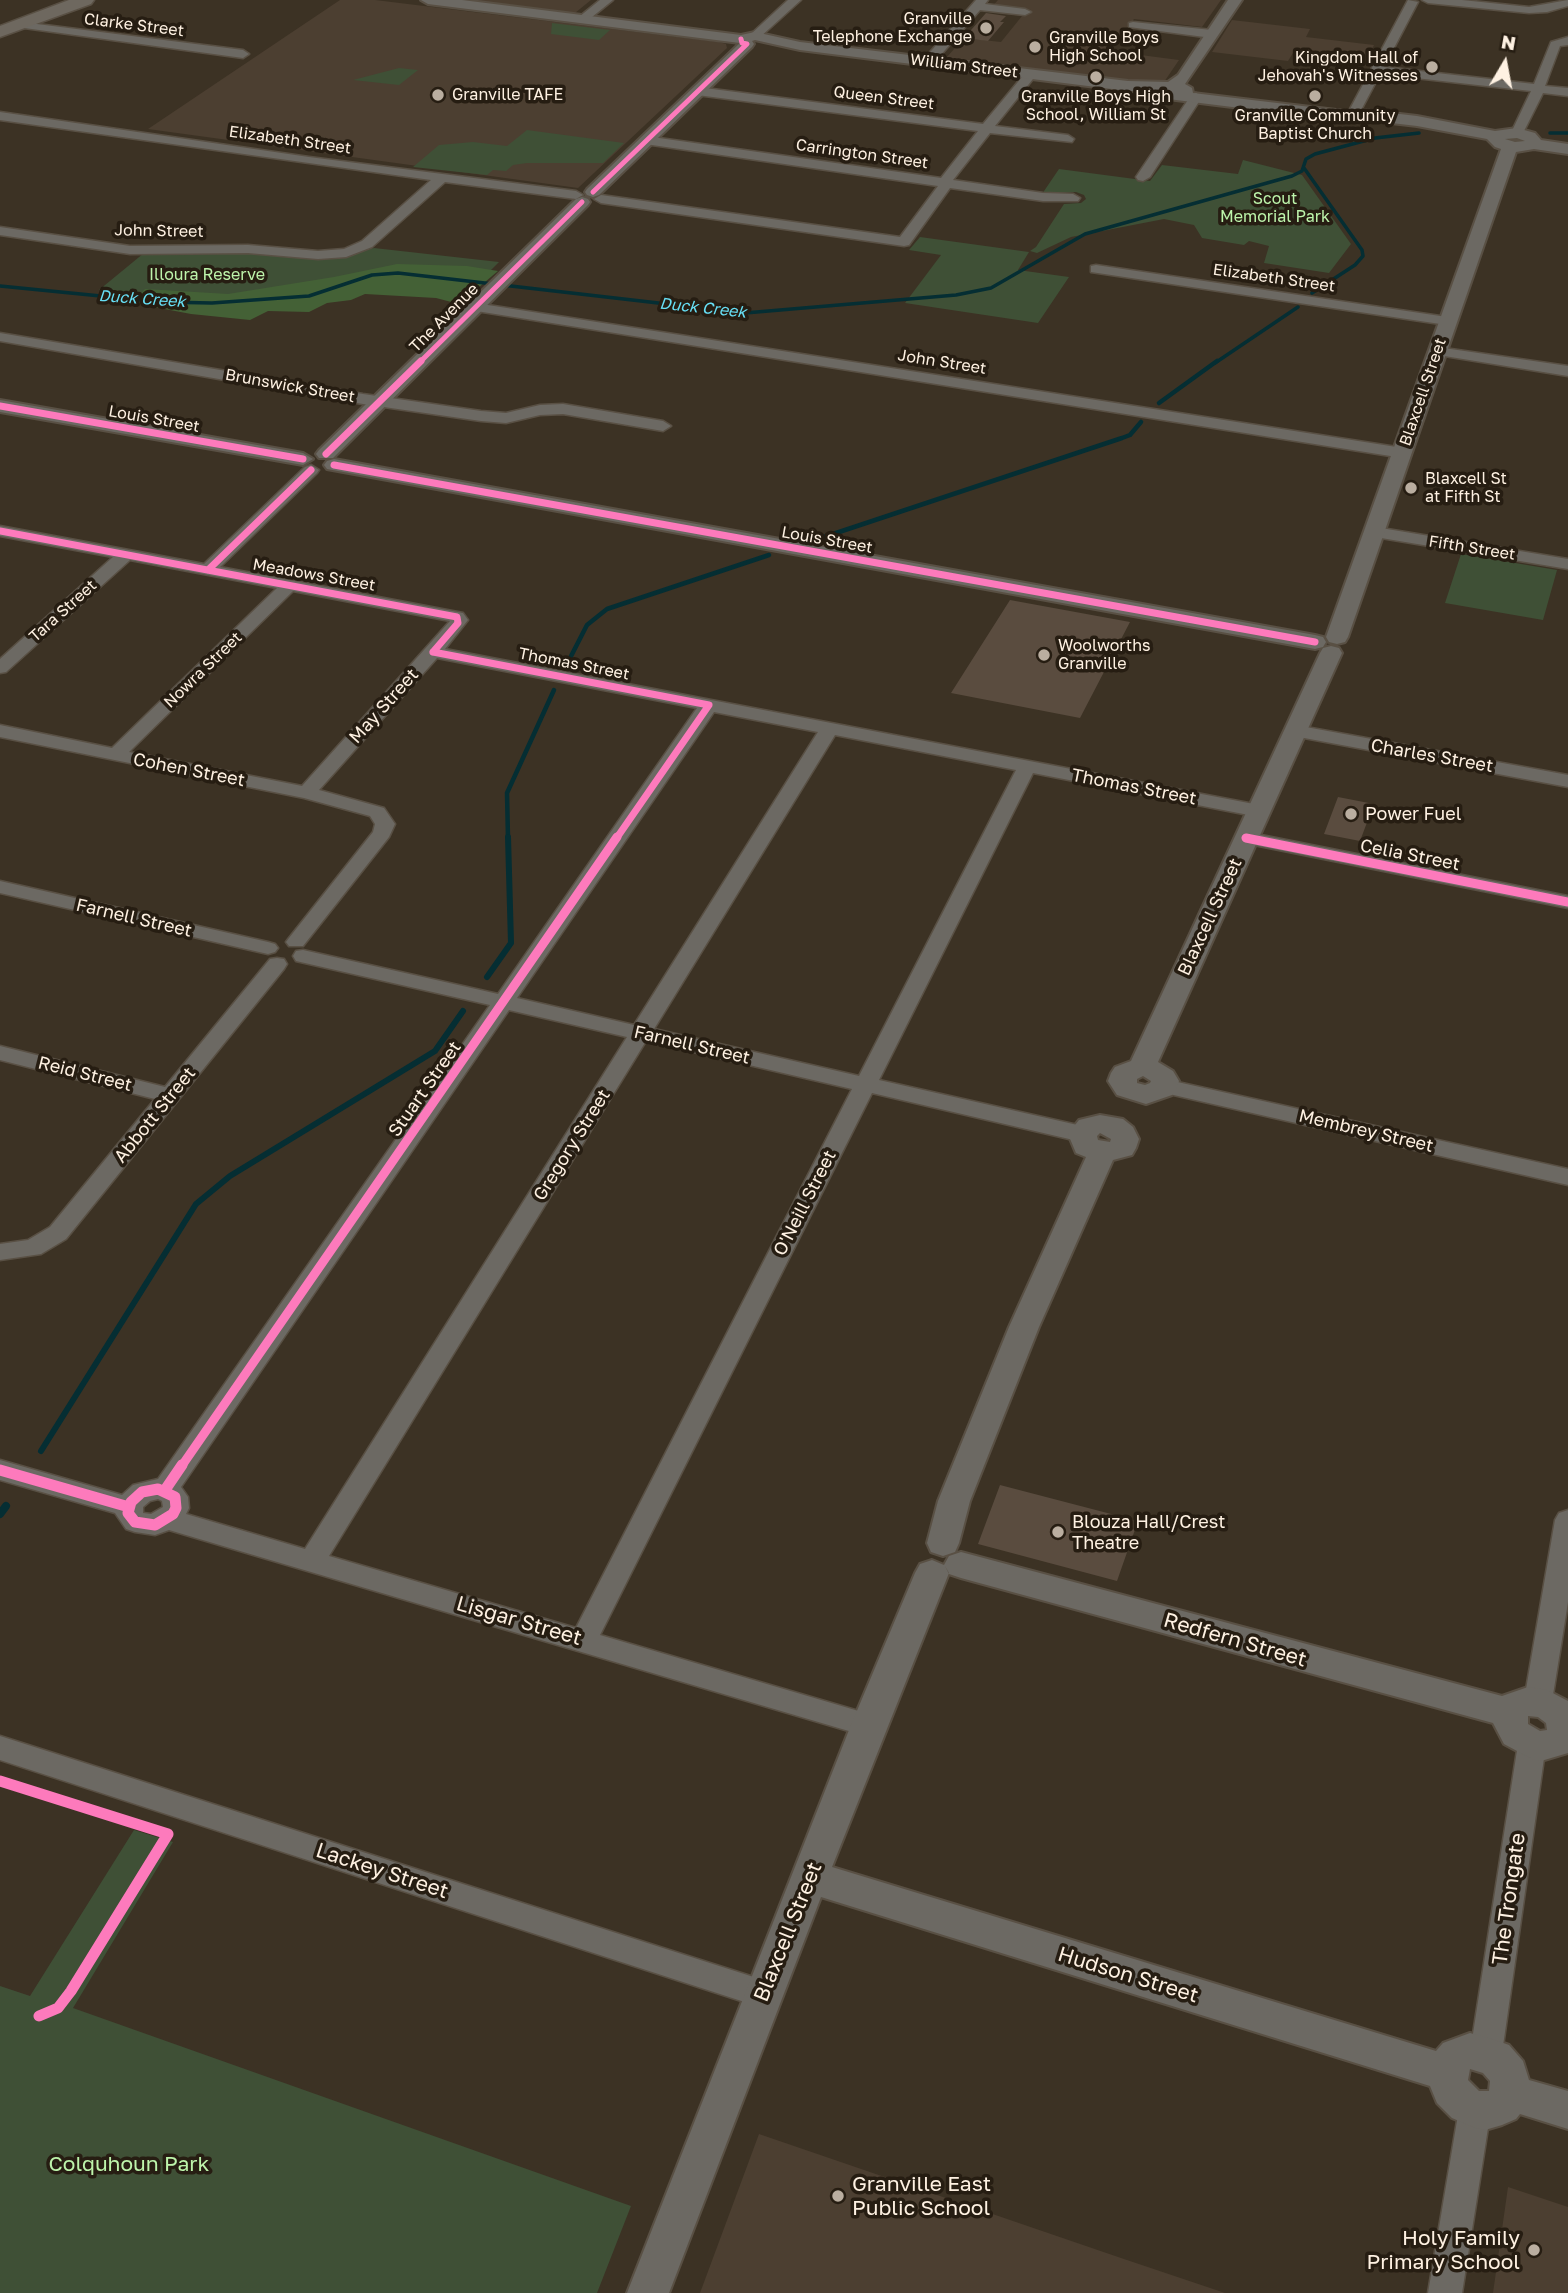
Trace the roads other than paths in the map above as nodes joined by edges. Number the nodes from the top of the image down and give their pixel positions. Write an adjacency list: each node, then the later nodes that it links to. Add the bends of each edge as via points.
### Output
1 (66, 0): 13 (main road)
2 (85, 0): 14 (main road)
3 (428, 0): 12 (street, William Street)
4 (607, 0): 12 (street)
5 (795, 0): 18 (street, The Avenue)
6 (1235, 0): 17 (street)
7 (1427, 0): 8 (street); 9 (street, via 1529,10)
8 (1408, 1): 22 (street)
9 (1568, 2)
10 (980, 3): 11 (street); 21 (street)
11 (1025, 12)
12 (583, 19): 18 (street, William Street)
13 (0, 25)
14 (21, 25): 16 (main road); 20 (street, Clarke Street)
15 (1133, 25): 17 (street)
16 (0, 32)
17 (1212, 34): 24 (street)
18 (754, 41): 21 (street, William Street); 26 (street, The Avenue)
19 (1563, 41): 25 (street, Blaxcell Street)
20 (243, 54)
21 (928, 62): 23 (street, William Street)
22 (1377, 70): 25 (street); 28 (street)
23 (1031, 74): 24 (street, William Street); 30 (street)
24 (1179, 89): 28 (street, William Street); 36 (street)
25 (1537, 89): 27 (street); 32 (street, Blaxcell Street, via 1531,107)
26 (697, 91): 30 (street, Queen Street); 33 (street, The Avenue)
27 (1568, 92)
28 (1353, 112): 32 (street, William Street)
29 (0, 116): 35 (street, Elizabeth Street)
30 (986, 129): 31 (street, Queen Street); 37 (street)
31 (1068, 139)
32 (1508, 139): 34 (street, William Street, via 1525,147); 43 (street, Blaxcell Street)
33 (645, 141): 37 (street, Carrington Street); 38 (street, The Avenue)
34 (1568, 149)
35 (443, 177): 38 (street, Elizabeth Street); 40 (street, John Street, via 357,250 318,255 248,248 130,250)
36 (1143, 177)
37 (944, 183): 38 (street, Elizabeth Street, via 904,242); 39 (street, Carrington Street)
38 (588, 197): 42 (street, The Avenue)
39 (1073, 198)
40 (0, 231)
41 (1096, 269): 43 (street, Elizabeth Street)
42 (475, 307): 47 (street, The Avenue); 50 (street, John Street)
43 (1447, 321): 45 (street, Blaxcell Street)
44 (0, 337): 47 (street, Brunswick Street)
45 (1437, 351): 46 (street); 50 (street, Blaxcell Street)
46 (1568, 371)
47 (381, 401): 49 (street, Brunswick Street, via 506,418 563,409); 51 (street, The Avenue)
48 (0, 406): 52 (street, Louis Street)
49 (663, 426)
50 (1402, 453): 54 (street, Blaxcell Street)
51 (330, 460): 52 (street, via 326,469); 60 (street, Louis Street)
52 (307, 465): 57 (street)
53 (0, 531): 55 (street, Meadows Street)
54 (1375, 532): 56 (street, Fifth Street); 60 (street, Blaxcell Street)
55 (126, 555): 57 (street, Meadows Street); 62 (street, Tara Street)
56 (1568, 564)
57 (208, 570): 58 (street, Meadows Street)
58 (290, 585): 59 (street, Meadows Street); 67 (street, Nowra Street)
59 (457, 617): 61 (street, May Street, via 458,622)
60 (1328, 644): 66 (street, Blaxcell Street)
61 (433, 652): 63 (street, Thomas Street); 70 (street, May Street)
62 (0, 668)
63 (709, 705): 64 (street, Thomas Street); 77 (street, Stuart Street)
64 (830, 728): 68 (street, Thomas Street); 78 (street, Gregory Street)
65 (0, 731): 67 (street, Cohen Street)
66 (1295, 731): 69 (street, Charles Street); 71 (street, Blaxcell Street)
67 (116, 755): 70 (street, Cohen Street)
68 (1027, 766): 71 (street, Thomas Street); 81 (street, O'Neill Street)
69 (1568, 781)
70 (306, 793): 75 (street, Cohen Street, via 377,812 385,824)
71 (1259, 811): 72 (street, Blaxcell Street)
72 (1246, 838): 74 (street, Celia Street); 80 (street, Blaxcell Street)
73 (0, 887): 76 (street, Farnell Street)
74 (1568, 902)
75 (299, 949): 76 (street, via 295,962); 77 (street, Farnell Street)
76 (272, 956): 83 (street, Abbott Street)
77 (505, 1002): 78 (street, Farnell Street); 88 (street, Stuart Street)
78 (642, 1033): 81 (street, Farnell Street); 93 (street, Gregory Street)
79 (0, 1053): 83 (street, Reid Street)
80 (1137, 1080): 82 (street, via 1152,1094); 84 (street, Blaxcell Street)
81 (865, 1085): 84 (street, Farnell Street); 94 (street, O'Neill Street)
82 (1164, 1086): 85 (street, Membrey Street)
83 (170, 1095): 86 (street, Abbott Street, via 58,1233 45,1244)
84 (1099, 1138): 92 (street, Blaxcell Street, via 954,1501)
85 (1568, 1177)
86 (11, 1252)
87 (0, 1470): 89 (street)
88 (165, 1490): 89 (street, via 142,1492); 90 (street, via 177,1503)
89 (129, 1507): 90 (street, via 131,1518 141,1525)
90 (169, 1519): 93 (street, Lisgar Street)
91 (1568, 1520): 95 (street)
92 (945, 1560): 95 (street, Redfern Street); 96 (street, Blaxcell Street)
93 (312, 1561): 94 (street, Lisgar Street)
94 (584, 1640): 96 (street, Lisgar Street)
95 (1524, 1707): 97 (street, via 1561,1715); 98 (street, via 1511,1728)
96 (869, 1726): 100 (street, Blaxcell Street)
97 (1567, 1730): 98 (street, via 1558,1742)
98 (1532, 1744): 102 (street, The Trongate)
99 (0, 1748): 101 (street, Lackey Street)
100 (810, 1877): 101 (street, Blaxcell Street); 103 (street, Hudson Street)
101 (763, 1994): 107 (street, Blaxcell Street)
102 (1486, 2053): 103 (street, via 1463,2052 1452,2060); 104 (street, via 1503,2065 1512,2083)
103 (1447, 2073): 105 (street, via 1457,2099)
104 (1511, 2093): 105 (street, via 1502,2106); 106 (street)
105 (1475, 2109): 108 (street)
106 (1568, 2110)
107 (648, 2293)
108 (1445, 2293)

